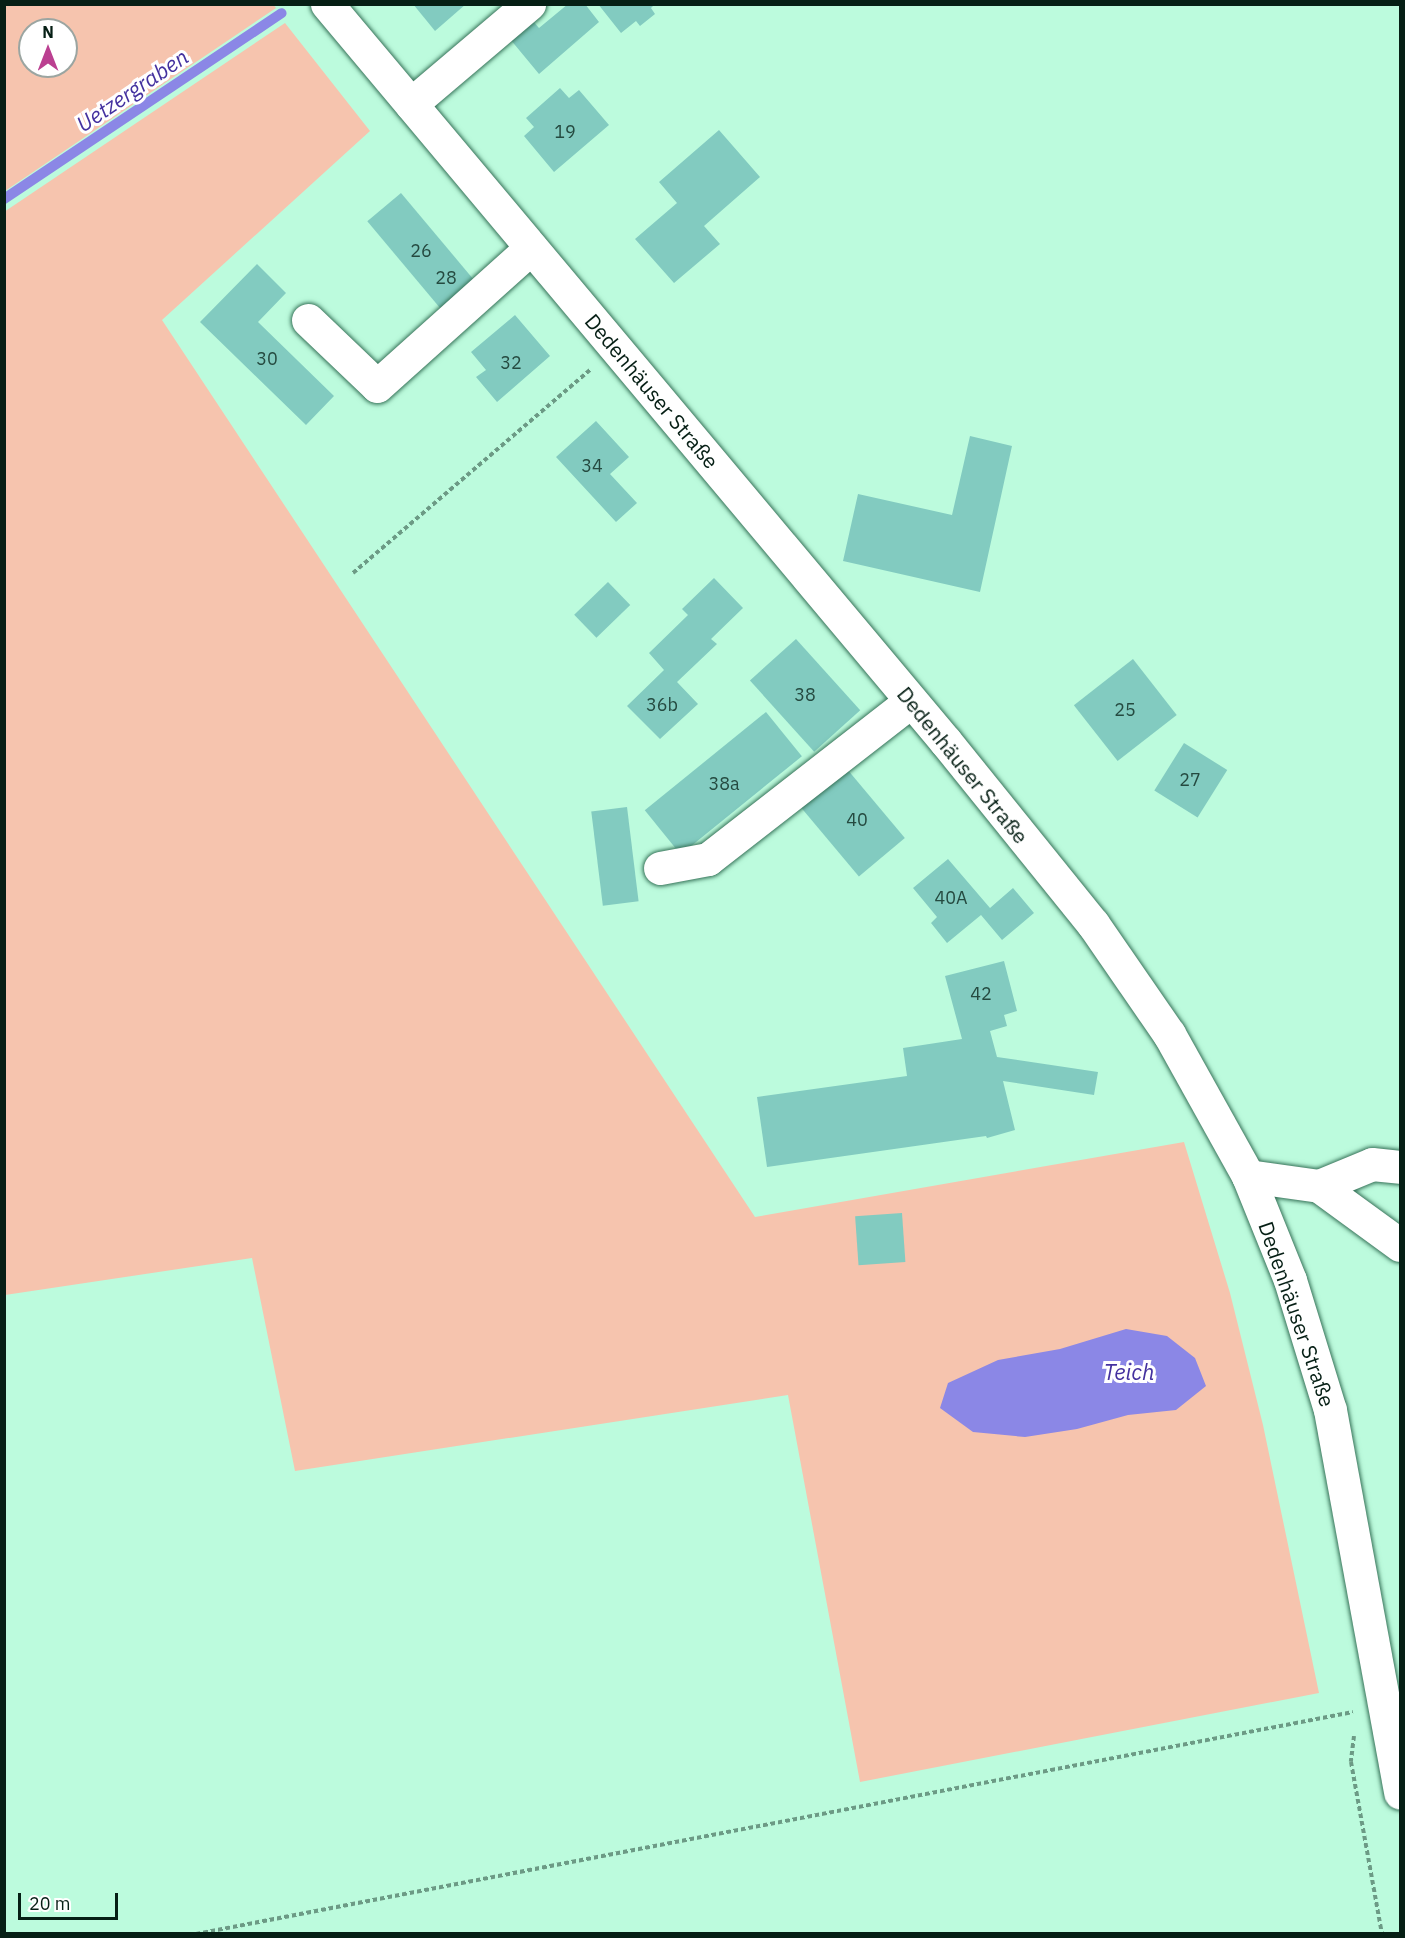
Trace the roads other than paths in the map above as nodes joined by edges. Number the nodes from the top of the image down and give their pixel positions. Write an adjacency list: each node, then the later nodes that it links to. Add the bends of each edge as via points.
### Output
1 (327, 4): 3 (street, Dedenhäuser Straße)
2 (529, 4): 3 (street)
3 (411, 104): 4 (street, Dedenhäuser Straße)
4 (531, 248): 5 (street, via 377,386); 6 (street, Dedenhäuser Straße)
5 (308, 320)
6 (911, 701): 7 (street, via 708,859); 9 (street, Dedenhäuser Straße, via 1093,924 1169,1034)
7 (660, 868)
8 (1401, 1167): 10 (street, via 1372,1164)
9 (1248, 1176): 10 (street); 12 (street, Dedenhäuser Straße, via 1290,1280 1330,1410)
10 (1319, 1186): 11 (street)
11 (1401, 1245)
12 (1401, 1793)

